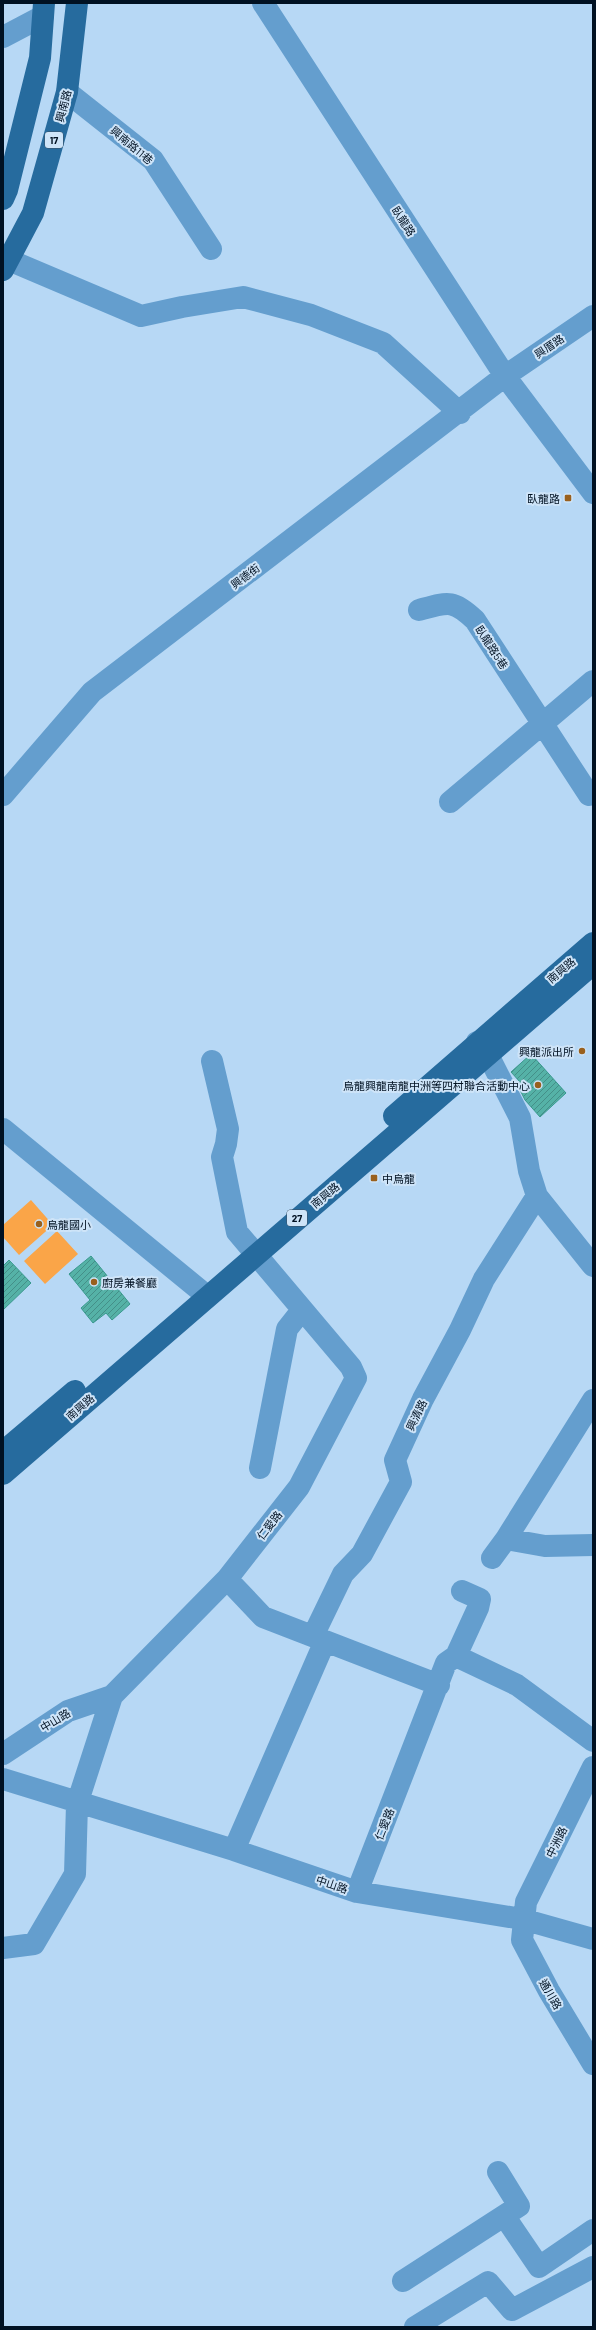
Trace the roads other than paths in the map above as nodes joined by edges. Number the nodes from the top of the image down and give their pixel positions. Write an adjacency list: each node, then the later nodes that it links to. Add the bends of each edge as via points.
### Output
1 (78, 3): 5 (main road, 興南路 / 17)
2 (263, 3): 10 (street, 臥龍路)
3 (44, 10): 4 (street); 6 (main road, via 40,58 8,190)
4 (3, 37)
5 (67, 92): 7 (street, 興南路11巷, via 153,160); 8 (main road, 興南路 / 17, via 33,213)
6 (3, 199)
7 (211, 249)
8 (6, 265): 11 (street, via 141,316 243,298 311,315 383,343)
9 (593, 316): 10 (street, 興厝路)
10 (505, 376): 11 (street, 興德街); 12 (street, 臥龍路)
11 (460, 413): 16 (street, 興德街, via 92,692)
12 (593, 494)
13 (419, 610): 15 (street, 臥龍路5巷, via 443,603 461,607 475,620)
14 (593, 681): 15 (street)
15 (542, 725): 17 (street, 臥龍路5巷); 18 (street)
16 (3, 795)
17 (589, 795)
18 (450, 802)
19 (593, 944): 21 (main road, 南興路 / 27)
20 (593, 964): 21 (main road, 南興路 / 27)
21 (483, 1048): 24 (street, via 520,1118 529,1171); 25 (main road, 南興路 / 27)
22 (212, 1061): 25 (street, 仁愛路, via 228,1129 222,1157 237,1232)
23 (3, 1129): 27 (street)
24 (537, 1196): 26 (street); 38 (street, 興清路, via 484,1279 423,1399 395,1460 401,1482 362,1554 343,1574)
25 (251, 1248): 27 (main road, 南興路 / 27); 28 (street, 仁愛路)
26 (591, 1258)
27 (202, 1292): 30 (main road, 南興路 / 27); 32 (main road, 南興路 / 27)
28 (302, 1310): 31 (street, via 287,1329); 36 (street, 仁愛路, via 351,1367 356,1378 299,1487)
29 (593, 1400): 33 (street)
30 (3, 1452)
31 (260, 1468)
32 (3, 1474)
33 (506, 1539): 34 (street, via 545,1546); 35 (street)
34 (593, 1545)
35 (492, 1558)
36 (227, 1579): 38 (street, via 263,1617); 41 (street, 仁愛路)
37 (462, 1591): 39 (street, 仁愛路, via 480,1598)
38 (319, 1638): 40 (street); 47 (street)
39 (456, 1656): 40 (street, 仁愛路, via 446,1663); 42 (street, via 517,1685)
40 (439, 1685): 48 (street, 仁愛路)
41 (112, 1696): 43 (street, 中山路, via 68,1711); 46 (street, 仁愛路)
42 (593, 1741)
43 (3, 1754)
44 (593, 1767): 49 (street, 中洲路, via 526,1902)
45 (3, 1779): 46 (street, 中山路)
46 (77, 1804): 47 (street, 中山路); 51 (street, via 75,1874 34,1944)
47 (234, 1850): 48 (street, 中山路)
48 (357, 1892): 49 (street, 中山路)
49 (522, 1919): 50 (street, 中山路); 52 (street, 通川路, via 522,1940)
50 (593, 1939)
51 (3, 1948)
52 (593, 2064)
53 (498, 2172): 54 (street, via 519,2206)
54 (505, 2216): 55 (street, via 539,2267); 57 (street)
55 (593, 2230)
56 (593, 2267): 58 (street, via 512,2310 488,2282)
57 (403, 2281)
58 (415, 2327)

